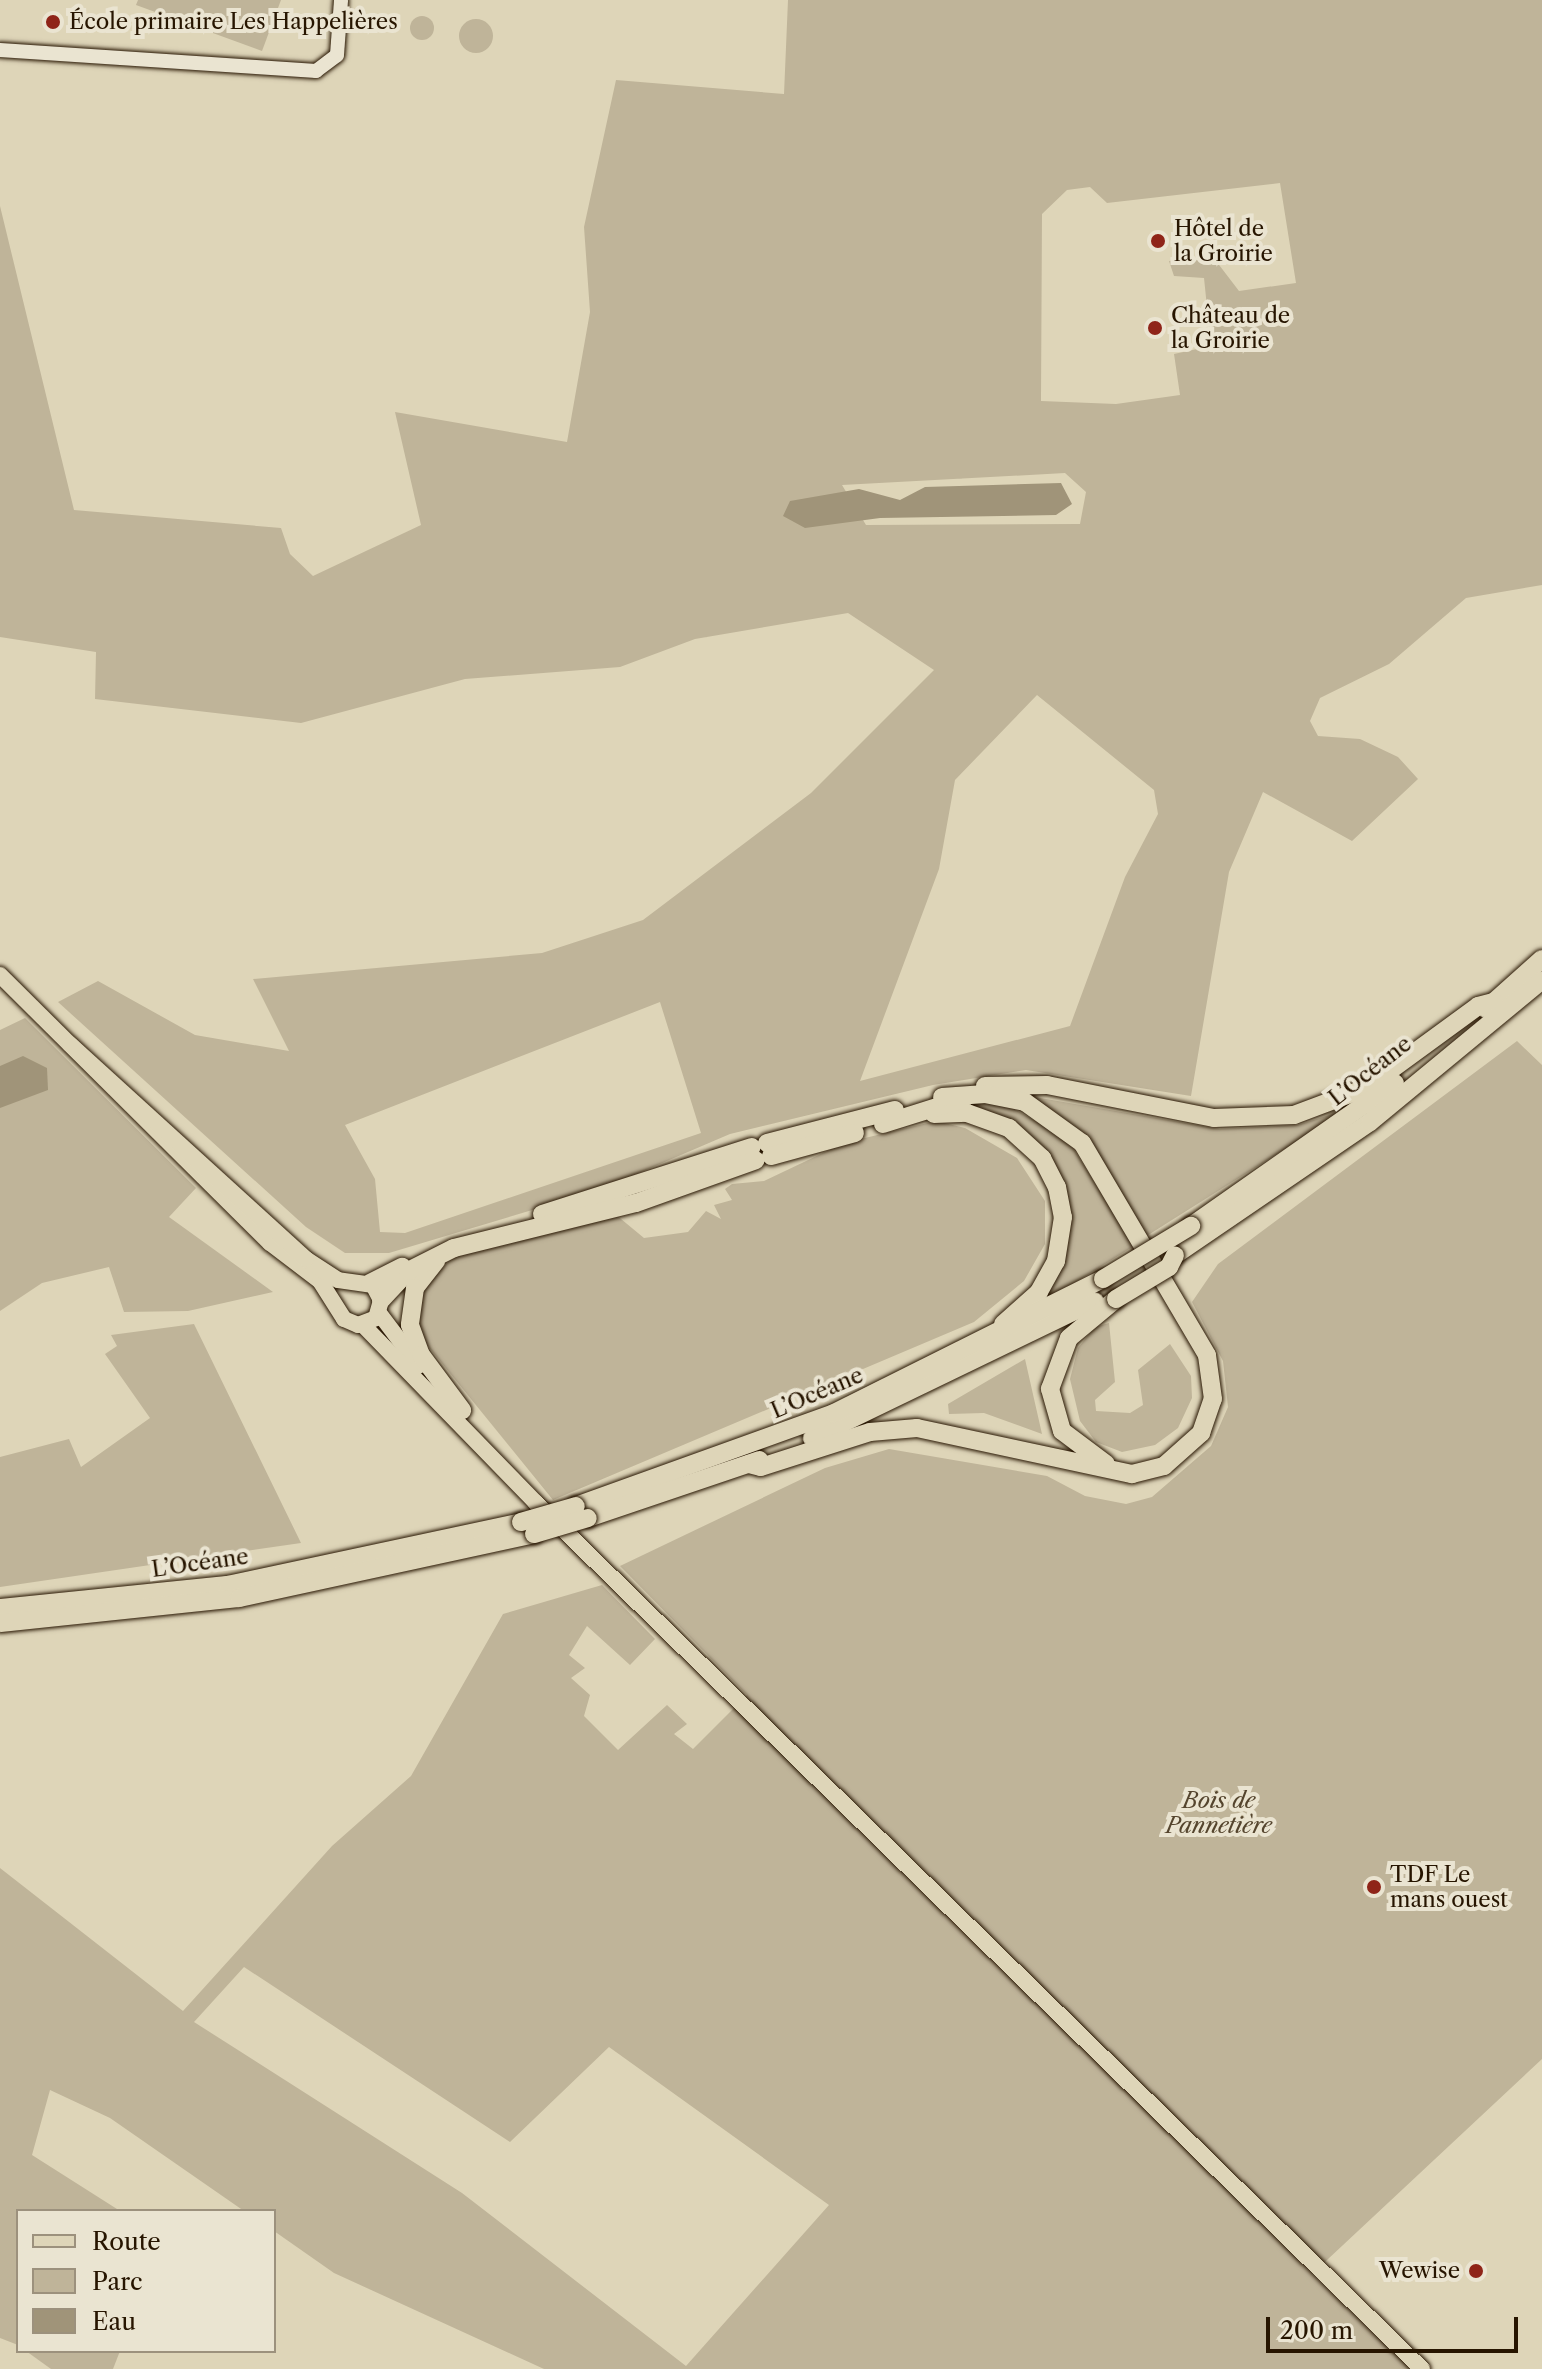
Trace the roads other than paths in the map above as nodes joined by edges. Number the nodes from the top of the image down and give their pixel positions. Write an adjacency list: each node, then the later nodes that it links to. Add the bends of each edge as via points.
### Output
1 (341, 0): 2 (street, via 332,63 316,71)
2 (0, 50)
3 (1542, 959): 6 (highway, L’Océane)
4 (0, 975): 7 (main road)
5 (1542, 980): 12 (highway, L’Océane, via 1384,1111)
6 (1493, 1002): 8 (highway, via 1478,1006 1366,1088 1294,1115 1204,1117 1039,1085); 12 (highway, L’Océane, via 1359,1111)
7 (71, 1045): 14 (main road, via 306,1259); 17 (main road)
8 (942, 1097): 10 (highway); 22 (highway, via 1025,1102 1082,1143 1202,1343 1213,1378 1207,1422 1176,1458 1132,1474 917,1428 870,1432 761,1467)
9 (883, 1124): 10 (highway); 16 (highway, via 945,1103 995,1100 1039,1114 1072,1141 1184,1320 1207,1375 1207,1405 1195,1433 1148,1466 1115,1466 1081,1452 1062,1431 1050,1399 1064,1345); 20 (highway, via 939,1114 989,1118 1027,1141 1057,1187 1063,1229 1051,1273 1029,1302)
10 (842, 1130): 11 (highway)
11 (708, 1170): 13 (highway); 15 (highway, via 439,1246)
12 (1195, 1232): 16 (highway, L’Océane, bridge); 16 (highway, L’Océane, via 1175,1255)
13 (454, 1248): 18 (highway, via 408,1271); 21 (highway, via 423,1275 408,1313 421,1355)
14 (351, 1282): 15 (main road); 17 (main road)
15 (370, 1283): 18 (main road)
16 (1110, 1290): 20 (highway, L’Océane); 22 (highway, L’Océane, via 910,1396)
17 (336, 1302): 19 (main road, via 344,1319)
18 (380, 1306): 19 (main road); 21 (main road, via 396,1341)
19 (363, 1325): 24 (main road)
20 (967, 1353): 23 (highway, L’Océane)
21 (462, 1410): 24 (main road)
22 (749, 1464): 23 (highway, L’Océane)
23 (582, 1512): 25 (highway, L’Océane, bridge)
24 (558, 1523): 28 (main road)
25 (528, 1528): 26 (highway, L’Océane, via 275,1577); 27 (highway, L’Océane, via 302,1588)
26 (0, 1608)
27 (0, 1623)
28 (1422, 2369)

